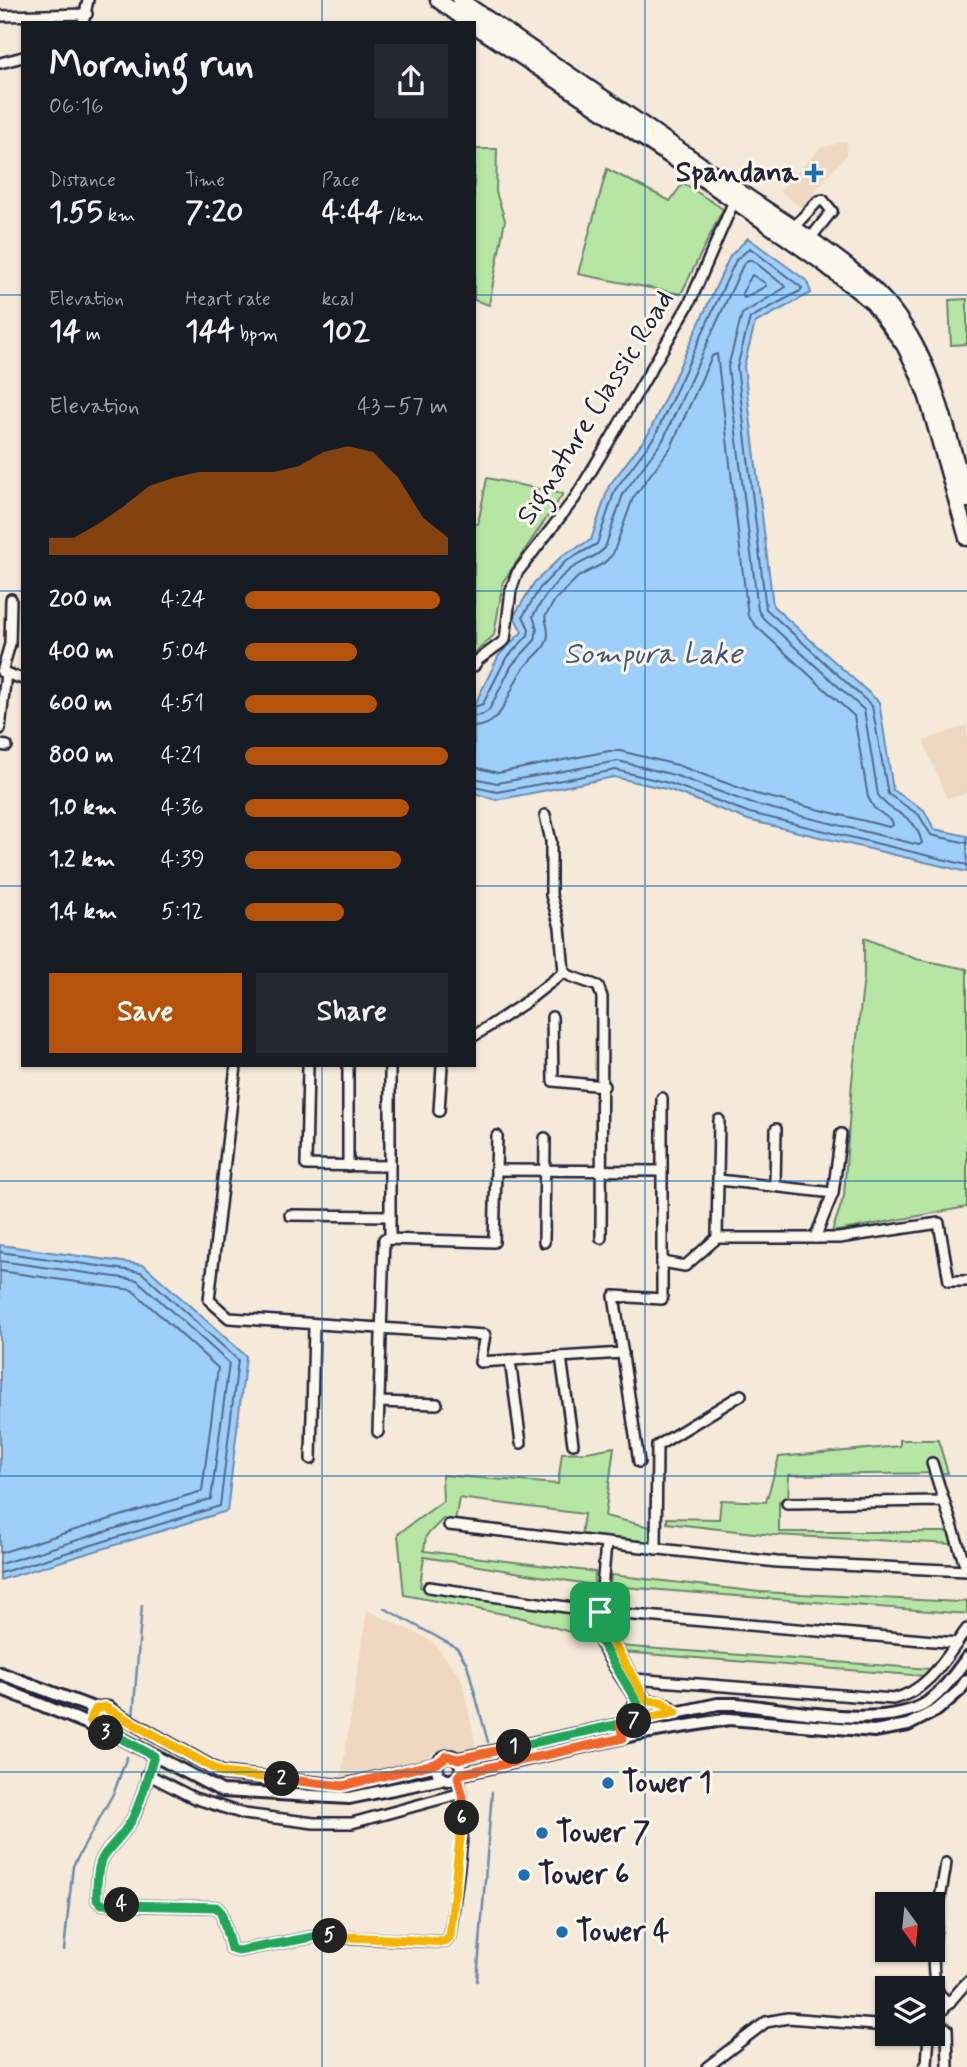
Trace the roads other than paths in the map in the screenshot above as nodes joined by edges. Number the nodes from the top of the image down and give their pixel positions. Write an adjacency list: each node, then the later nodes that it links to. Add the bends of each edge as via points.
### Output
1 (88, 0): 5 (street)
2 (438, 0): 6 (main road)
3 (460, 0): 8 (main road)
4 (0, 16): 5 (street)
5 (85, 18)
6 (468, 21)
7 (476, 26): 8 (main road)
8 (521, 48): 11 (main road)
9 (21, 58): 10 (street)
10 (0, 63)
11 (679, 156): 12 (main road); 13 (main road)
12 (734, 201): 15 (main road); 19 (street, Signature Classic Road, via 690,302 610,440 575,498 517,573 510,590 505,640)
13 (793, 228): 14 (main road); 14 (street, via 823,200 832,211)
14 (809, 240): 15 (main road)
15 (826, 259): 16 (main road, via 865,281 914,342 937,394); 17 (main road, via 873,303 904,345 927,397)
16 (967, 500)
17 (967, 538)
18 (11, 599): 20 (street, via 10,644)
19 (476, 663)
20 (2, 672): 21 (street); 22 (street)
21 (21, 678)
22 (0, 729)
23 (545, 815): 24 (street, via 551,841 551,895 560,927)
24 (564, 972): 26 (street); 32 (street, via 598,986 602,997)
25 (551, 1017): 32 (street, via 553,1081)
26 (476, 1035)
27 (236, 1067): 58 (street, via 209,1300 229,1318)
28 (308, 1067): 40 (street, via 306,1165)
29 (348, 1067): 40 (street)
30 (390, 1067): 41 (street)
31 (442, 1067): 34 (street)
32 (604, 1086): 44 (street)
33 (662, 1098): 45 (street)
34 (439, 1111)
35 (719, 1120): 46 (street)
36 (776, 1129): 47 (street)
37 (841, 1134): 48 (street)
38 (497, 1136): 42 (street)
39 (545, 1138): 43 (street)
40 (348, 1166): 41 (street)
41 (390, 1166): 50 (street)
42 (496, 1170): 43 (street); 54 (street, via 494,1242)
43 (545, 1170): 44 (street); 55 (street)
44 (602, 1170): 45 (street); 51 (street)
45 (662, 1171): 56 (street)
46 (719, 1180): 47 (street); 52 (street)
47 (775, 1186): 48 (street)
48 (833, 1193): 53 (street)
49 (289, 1215): 50 (street)
50 (390, 1216): 54 (street)
51 (601, 1238)
52 (717, 1238): 53 (street); 56 (street, via 685,1266)
53 (815, 1238): 57 (street, via 939,1223 949,1281)
54 (390, 1239): 59 (street, via 384,1239)
55 (544, 1242)
56 (662, 1262): 60 (street, via 662,1299 614,1296)
57 (967, 1281)
58 (314, 1326): 59 (street); 69 (street)
59 (382, 1329): 62 (street, via 485,1335 480,1362); 64 (street)
60 (623, 1353): 61 (street); 70 (street)
61 (561, 1357): 62 (street); 68 (street)
62 (510, 1360): 67 (street)
63 (741, 1395): 76 (street, via 657,1446)
64 (379, 1402): 65 (street); 66 (street)
65 (437, 1404)
66 (378, 1432)
67 (522, 1444)
68 (573, 1444)
69 (311, 1459)
70 (639, 1462)
71 (932, 1463): 72 (street)
72 (944, 1501): 73 (street); 77 (street)
73 (787, 1503)
74 (449, 1525): 75 (street)
75 (606, 1544): 76 (street); 79 (street)
76 (656, 1549): 77 (street, via 777,1562)
77 (967, 1571)
78 (429, 1587): 79 (street)
79 (600, 1612): 81 (street); 84 (street); 87 (street, via 594,1618 598,1636)
80 (967, 1629): 81 (street)
81 (957, 1643): 84 (street, via 919,1688 885,1700)
82 (967, 1658): 89 (street, via 925,1704 898,1715 869,1718 736,1704)
83 (0, 1673): 88 (street)
84 (634, 1679): 87 (street)
85 (967, 1680): 94 (street, via 937,1710 908,1725 874,1731 729,1719)
86 (0, 1688): 92 (street)
87 (643, 1703): 89 (street, via 661,1702); 91 (street, via 625,1714)
88 (96, 1709): 90 (street, via 108,1707); 92 (street)
89 (676, 1712): 91 (street)
90 (115, 1713): 93 (street, via 116,1726); 100 (street, via 222,1773)
91 (620, 1724): 94 (street); 96 (street)
92 (91, 1725): 93 (street, via 100,1733)
93 (109, 1732): 95 (street)
94 (623, 1738): 99 (street)
95 (154, 1756): 98 (street); 102 (street, via 222,1791)
96 (458, 1759): 97 (street, via 447,1756); 99 (street, via 462,1766)
97 (437, 1763): 100 (street, via 342,1786); 101 (street)
98 (148, 1774): 103 (street, via 194,1798 244,1814 314,1823 384,1816); 103 (street, via 131,1822 99,1861 97,1900 115,1905 216,1907 231,1949 238,1951 318,1936 445,1942 450,1936)
99 (459, 1775): 101 (street); 103 (street)
100 (265, 1778): 102 (street)
101 (442, 1779): 102 (street, via 349,1798)
102 (260, 1793)
103 (462, 1793)
104 (946, 1864): 106 (street, via 933,1955 940,1995)
105 (967, 1982): 106 (street)
106 (950, 2003): 107 (street)
107 (945, 2008)
108 (875, 2025): 112 (street, via 775,2019)
109 (945, 2028): 111 (street)
110 (928, 2046): 113 (street)
111 (948, 2066)
112 (708, 2067)
113 (924, 2067)

